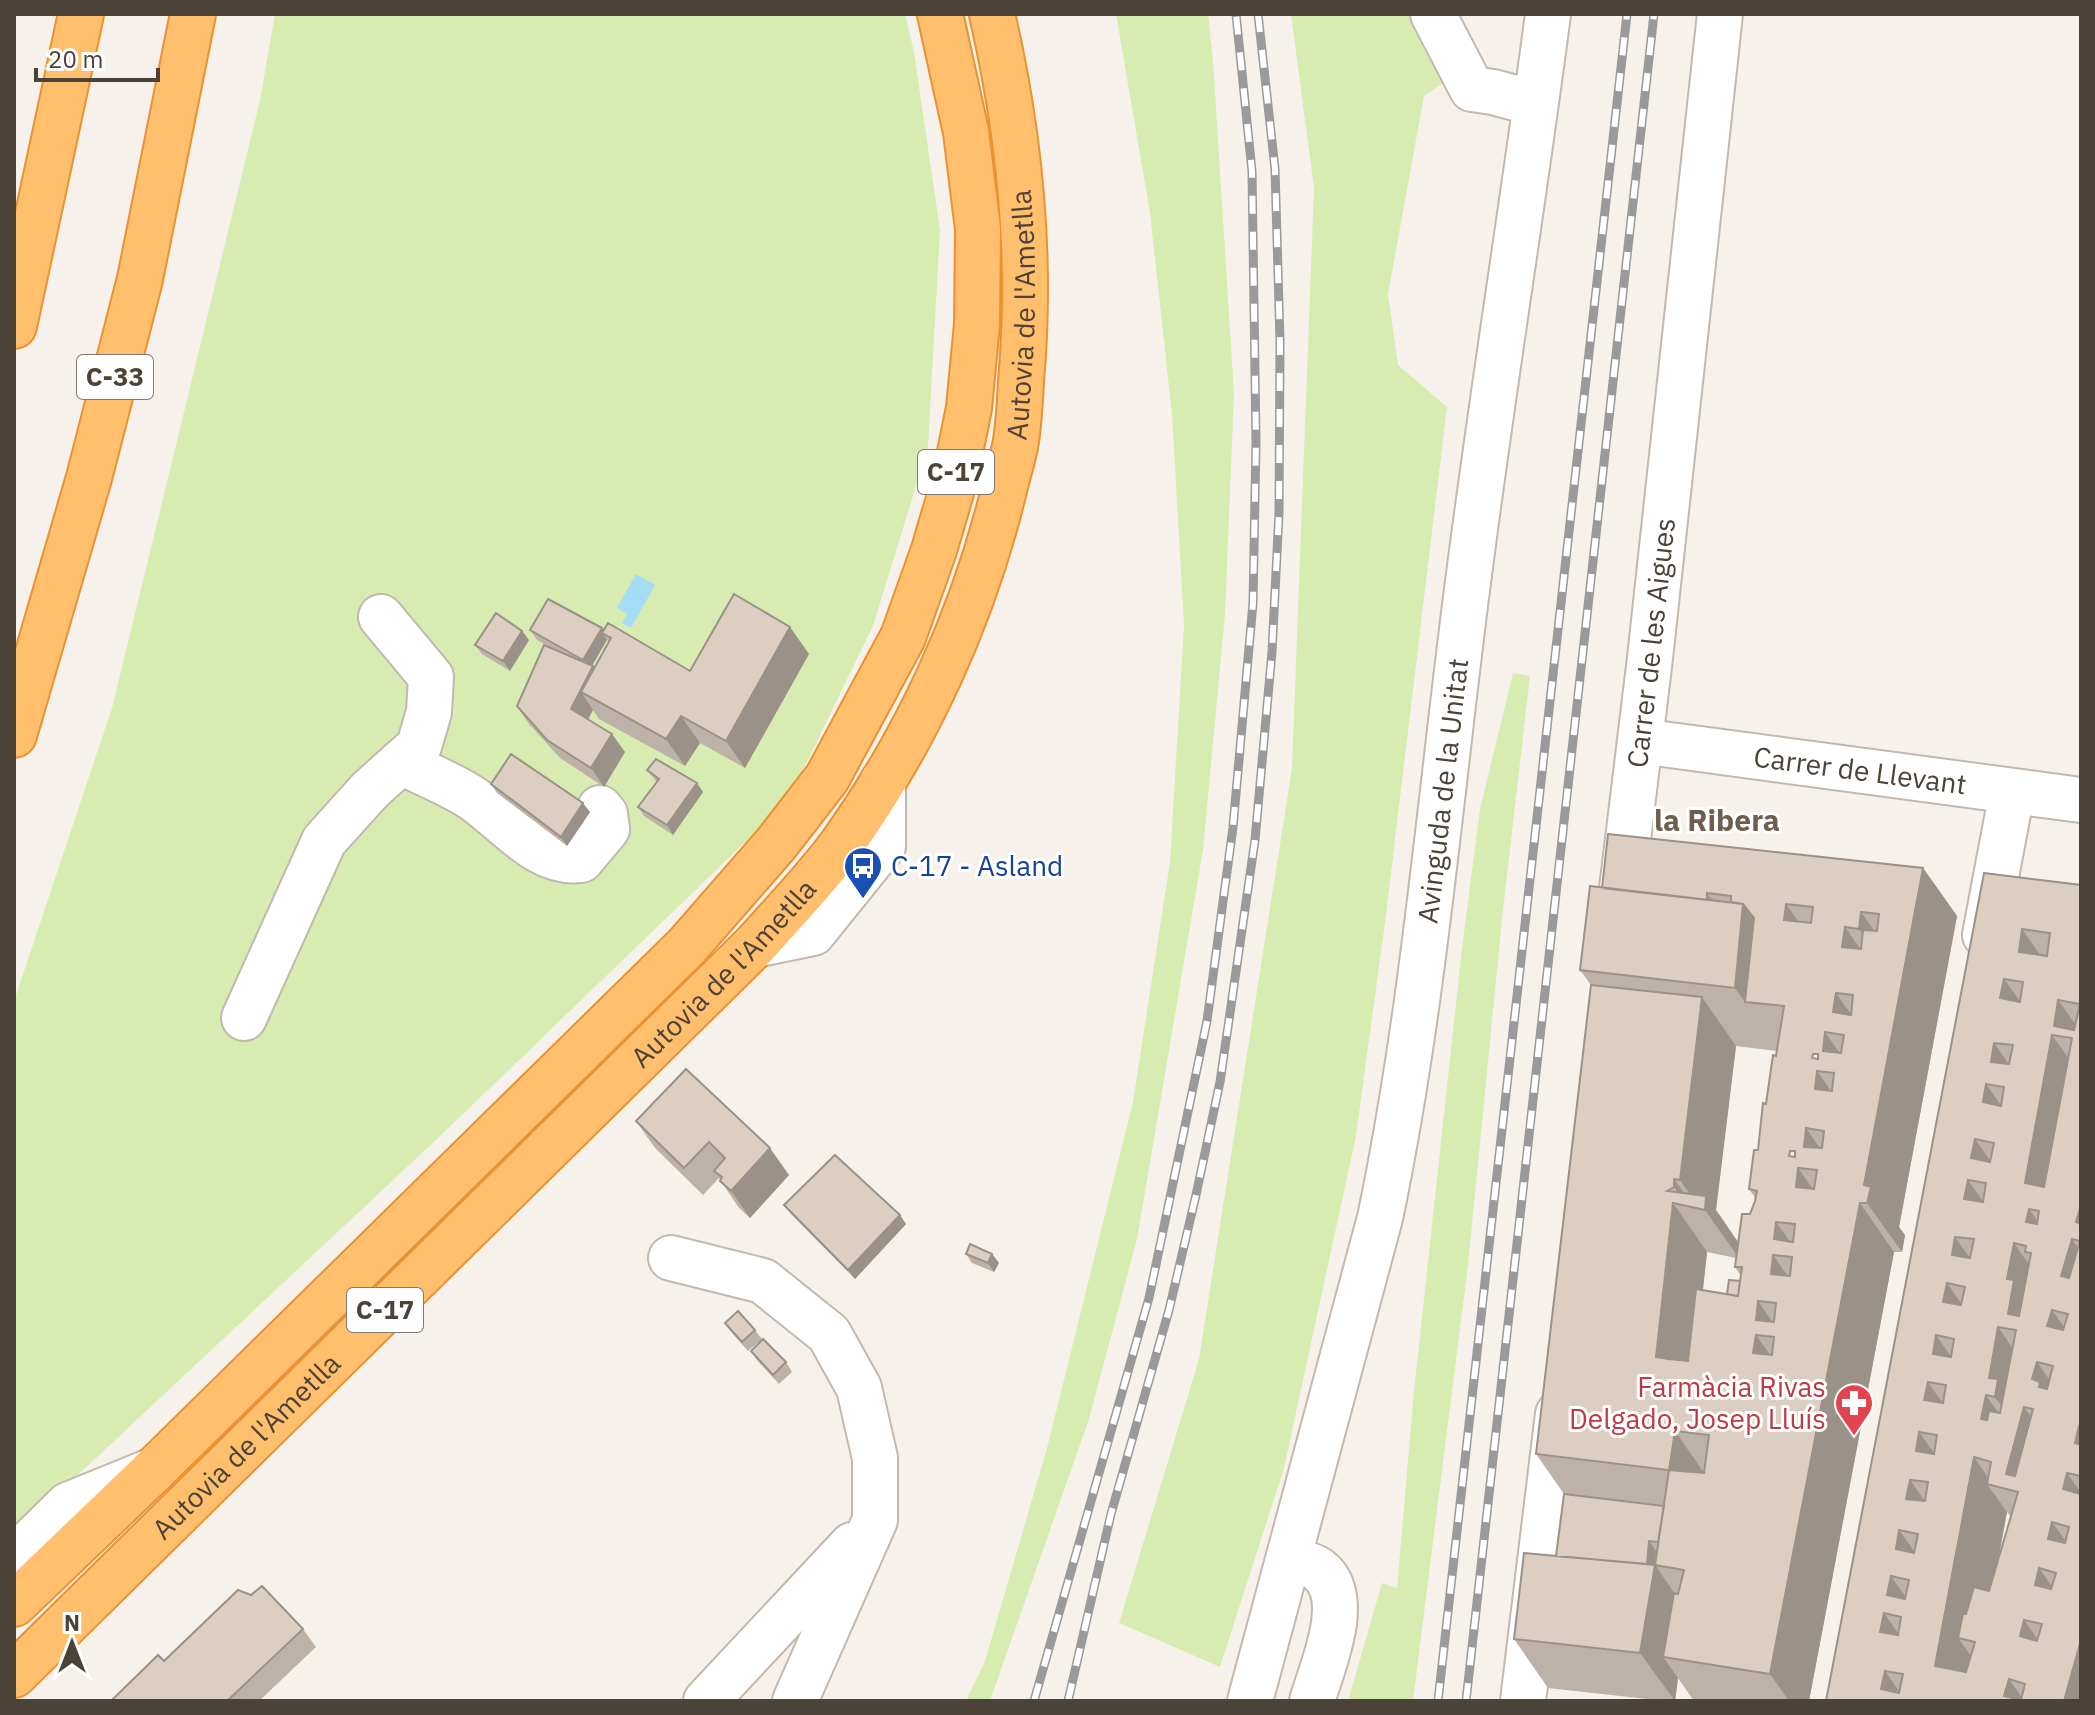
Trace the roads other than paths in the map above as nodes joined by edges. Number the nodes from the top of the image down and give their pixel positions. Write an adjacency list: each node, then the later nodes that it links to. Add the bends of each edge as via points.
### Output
1 (81, 14): 9 (highway)
2 (193, 14): 11 (highway, C-33, via 140,279)
3 (940, 14): 22 (highway, Autovia de l'Ametlla / C-17, via 968,146 978,229 969,408 954,482 903,637 827,778 687,946)
4 (992, 14): 27 (highway, Autovia de l'Ametlla / C-17, via 1020,173 1026,253 1016,441 990,546 958,633 926,705 883,781 841,846 755,945)
5 (1433, 14): 8 (street, via 1472,89)
6 (1548, 14): 8 (street, Avinguda de la Unitat)
7 (1720, 14): 12 (street, Carrer de les Aigues)
8 (1534, 103): 25 (street, Avinguda de la Unitat, via 1396,1143)
9 (14, 326)
10 (381, 617): 13 (street, via 431,677 429,712 419,746)
11 (14, 735)
12 (1640, 741): 14 (street, Carrer de Llevant); 17 (street, Carrer de les Aigues)
13 (401, 762): 16 (street, via 469,796 545,854 566,862 581,860 607,829); 19 (street, via 324,841)
14 (2012, 792): 15 (street, Carrer de Llevant); 18 (street)
15 (2081, 800)
16 (600, 808)
17 (1617, 930)
18 (1976, 980)
19 (244, 1018)
20 (671, 1258): 23 (street, via 763,1281 829,1334 859,1388 875,1458)
21 (1563, 1370): 32 (street)
22 (154, 1470): 24 (street, via 68,1505); 26 (highway, Autovia de l'Ametlla / C-17)
23 (875, 1520): 28 (street); 29 (street)
24 (14, 1558)
25 (1289, 1560): 30 (street, Avinguda de la Unitat); 31 (street, via 1317,1568 1336,1599 1336,1617)
26 (14, 1604)
27 (14, 1675)
28 (706, 1701)
29 (795, 1701)
30 (1250, 1701)
31 (1312, 1701)
32 (1523, 1701)

